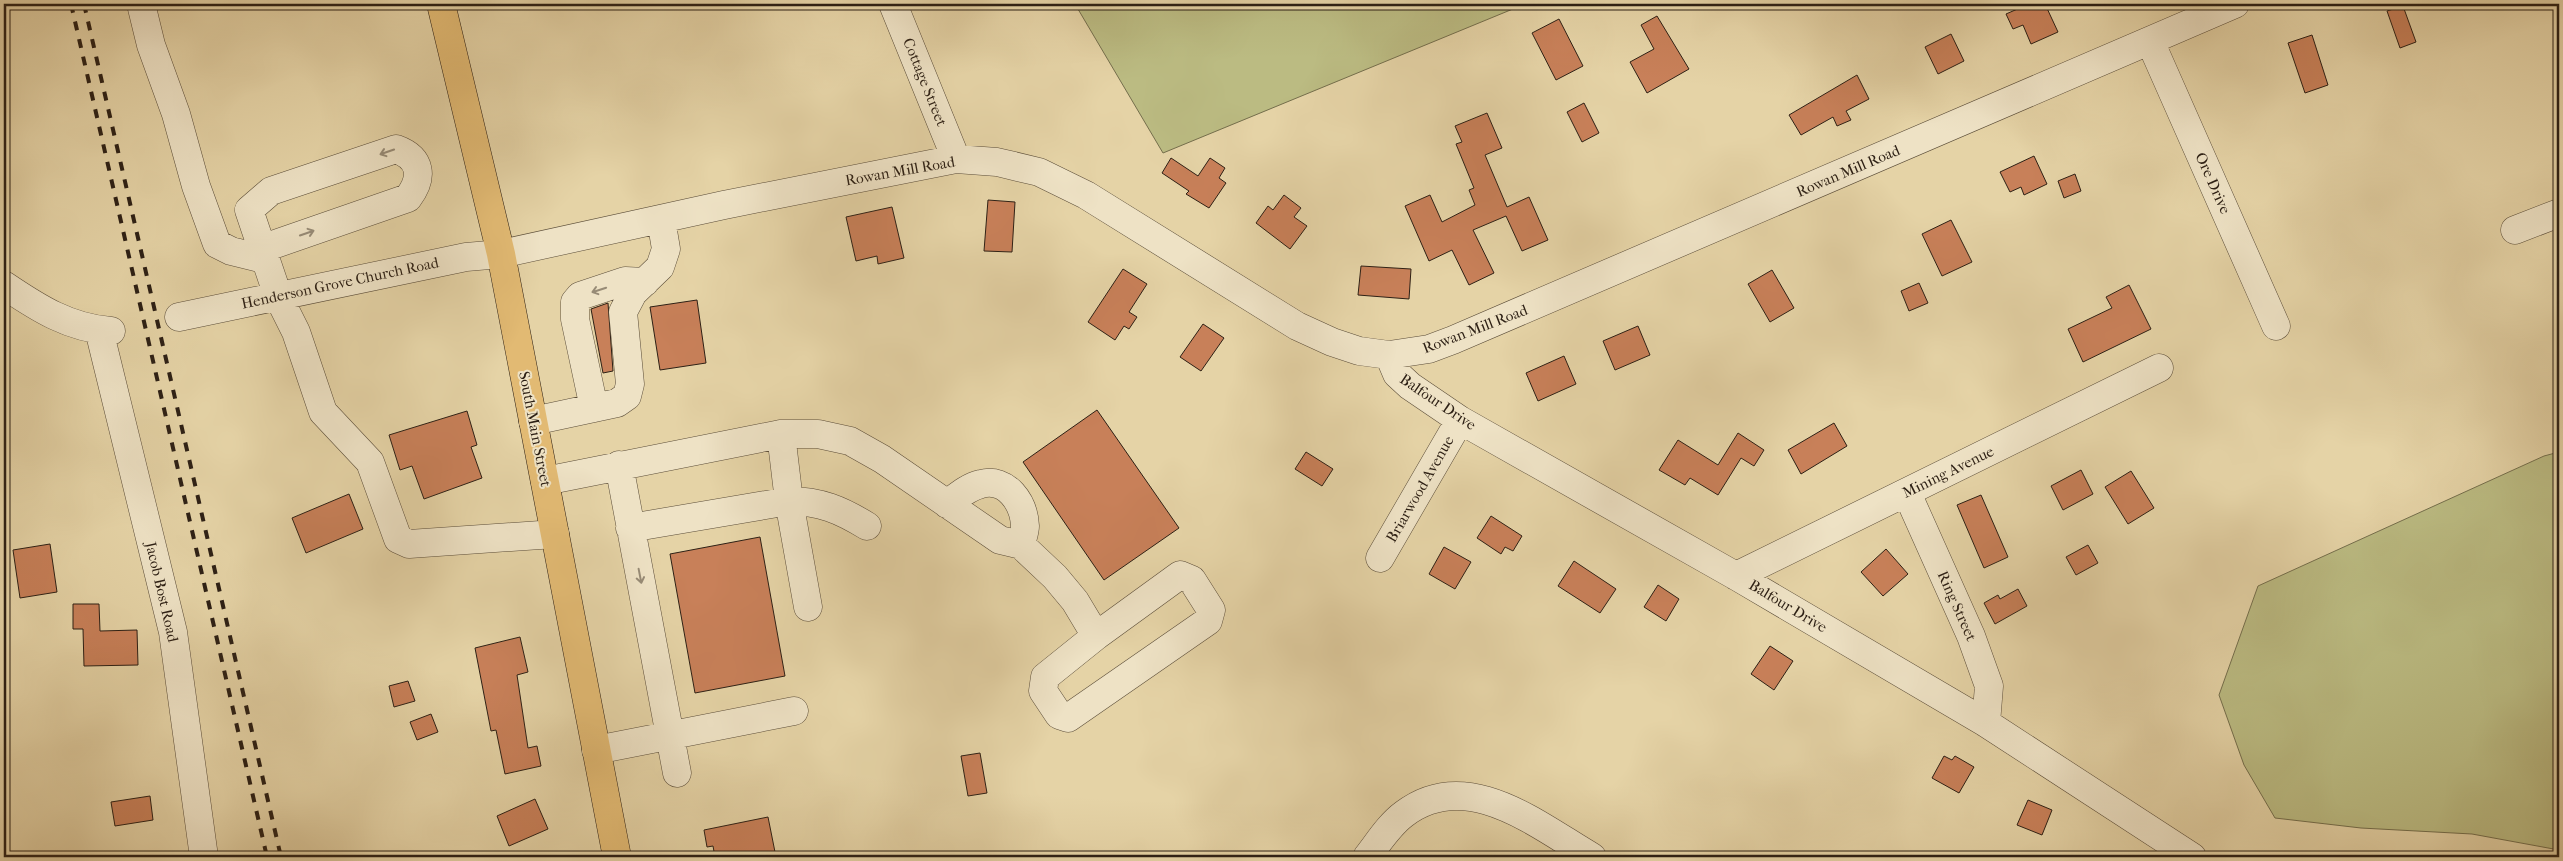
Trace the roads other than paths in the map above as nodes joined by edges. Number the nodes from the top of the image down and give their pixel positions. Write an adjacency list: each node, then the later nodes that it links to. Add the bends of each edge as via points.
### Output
1 (141, 4): 10 (street, via 151,45 217,244 231,251)
2 (441, 4): 11 (main road, South Main Street)
3 (893, 4): 6 (street, Cottage Street)
4 (2235, 4): 5 (street, Rowan Mill Road)
5 (2150, 41): 16 (street, Ore Drive); 17 (street, Rowan Mill Road, via 1429,350)
6 (956, 159): 8 (street, Rowan Mill Road); 17 (street, Rowan Mill Road, via 997,162 1039,172 1086,195 1297,326 1359,351)
7 (2559, 213): 9 (street)
8 (661, 219): 11 (street, Rowan Mill Road); 12 (street, via 666,249 660,267)
9 (2515, 230)
10 (263, 254): 10 (street, one-way to 10, via 408,198 416,188 418,177 417,168 408,153 396,149 271,191 249,210); 14 (street)
11 (501, 254): 14 (street, Henderson Grove Church Road, via 466,257); 21 (main road, South Main Street)
12 (635, 282): 19 (street, via 623,312 630,384 627,396 617,403); 19 (street, one-way to 19, via 580,296 575,302 575,319)
13 (4, 285): 41 (street, Jacob Bost Road, via 60,320 105,331 173,632)
14 (278, 296): 15 (street, Henderson Grove Church Road); 30 (street, via 296,332 322,412 370,462 398,539 410,544)
15 (179, 318)
16 (2276, 326)
17 (1389, 355): 20 (street, Balfour Drive, via 1397,374 1410,386)
18 (2159, 368): 25 (street, Mining Avenue)
19 (594, 408): 21 (street)
20 (1460, 420): 32 (street, Briarwood Avenue); 33 (street, Balfour Drive)
21 (533, 421): 24 (main road, South Main Street)
22 (781, 434): 23 (street); 26 (street); 27 (street, via 818,434 850,441 882,458)
23 (619, 465): 24 (street); 29 (street)
24 (545, 480): 30 (main road, South Main Street)
25 (1907, 493): 33 (street, Mining Avenue); 37 (street, Ring Street, via 1971,636 1989,686)
26 (789, 501): 28 (street, via 811,501 832,506); 29 (street); 34 (street)
27 (947, 504): 31 (street, via 1000,540); 31 (street, via 964,491 982,484 998,484 1012,492 1022,507 1025,528)
28 (867, 526)
29 (630, 528): 38 (street, one-way to 38)
30 (555, 534): 39 (main road, South Main Street)
31 (1021, 545): 35 (street, via 1055,577)
32 (1380, 558)
33 (1736, 576): 37 (street, Balfour Drive)
34 (808, 607)
35 (1096, 636): 35 (street, via 1180,575 1192,580 1211,610 1208,621 1068,718 1059,715 1044,691 1045,678)
36 (794, 711): 38 (street)
37 (1986, 723): 45 (street, Balfour Drive)
38 (670, 736): 39 (street); 40 (street)
39 (596, 750): 42 (main road, South Main Street)
40 (677, 773)
41 (204, 857)
42 (617, 857)
43 (1367, 857): 44 (street, via 1404,814 1436,797 1472,795 1506,808)
44 (1592, 857)
45 (2192, 857)

